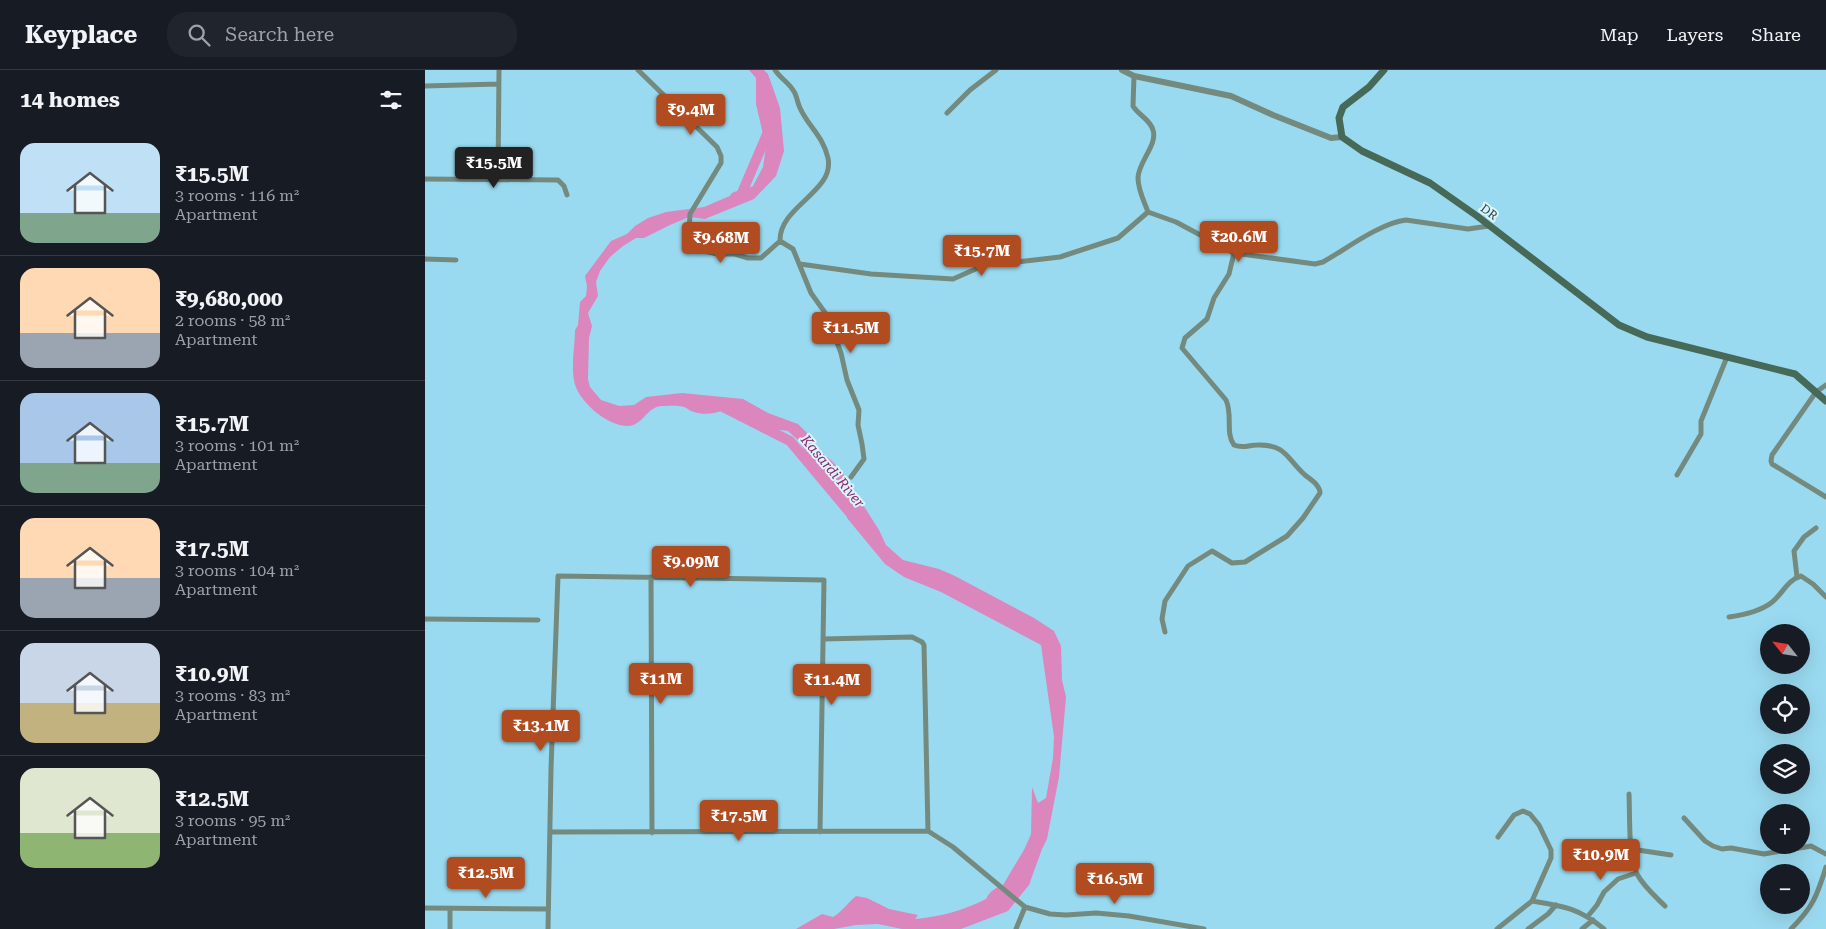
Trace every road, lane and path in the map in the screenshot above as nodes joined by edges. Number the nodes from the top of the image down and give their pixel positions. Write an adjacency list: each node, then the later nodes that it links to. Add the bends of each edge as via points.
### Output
1 (499, 70): 8 (street)
2 (638, 70): 17 (street, via 717,147 721,156 721,163 690,214 689,232 693,243 703,252 761,258)
3 (775, 70): 17 (street, via 793,90 799,107 821,138 828,165 818,186 785,221)
4 (996, 70): 10 (street)
5 (1122, 70): 7 (street, DR)
6 (1384, 70): 11 (main road, via 1343,107 1339,118)
7 (1134, 76): 11 (street, DR, via 1231,96 1331,138); 15 (street, via 1133,106 1154,131 1154,139 1138,179)
8 (499, 84): 9 (street); 13 (street)
9 (425, 86)
10 (947, 113)
11 (1342, 137): 16 (main road, DR, via 1362,151 1430,184)
12 (425, 179): 13 (street)
13 (498, 179): 14 (street, via 558,180)
14 (567, 195)
15 (1148, 212): 18 (street, via 1176,222); 21 (street, via 1118,238 1060,257 987,264 953,280 871,274)
16 (1489, 226): 18 (street, via 1468,229 1397,221 1315,264); 22 (main road, DR, via 1619,325 1647,337)
17 (780, 241): 21 (street, via 793,249)
18 (1234, 252): 36 (street, via 1229,274 1207,318 1185,338 1182,348 1226,400 1234,445 1247,448 1259,445 1283,450 1296,467 1320,488 1320,493 1287,536 1245,562 1232,563 1212,551 1188,566 1165,601 1162,619)
19 (425, 259): 20 (street)
20 (456, 260)
21 (800, 264): 27 (street, via 811,293 826,314 859,410 858,425 864,459)
22 (1727, 357): 24 (main road, DR, via 1795,374); 26 (street, via 1701,421 1701,434)
23 (1826, 385): 24 (street)
24 (1816, 392): 25 (main road, DR); 28 (street, via 1771,461)
25 (1826, 401)
26 (1677, 476)
27 (851, 477)
28 (1826, 497)
29 (1816, 528): 31 (street, via 1794,550)
30 (651, 577): 37 (street, via 824,580); 41 (street, via 558,576); 43 (street)
31 (1797, 577): 32 (street, via 1801,576 1813,584); 33 (street, via 1771,603 1745,615)
32 (1826, 597)
33 (1729, 617)
34 (425, 619): 35 (street)
35 (538, 620)
36 (1165, 632)
37 (823, 639): 40 (street, via 912,637 923,642); 42 (street)
38 (1629, 794): 45 (street)
39 (1684, 818): 46 (street, via 1705,841 1722,849 1764,854 1811,846)
40 (928, 831): 42 (street); 53 (street, via 953,846)
41 (551, 832): 43 (street); 56 (street)
42 (820, 832): 43 (street)
43 (652, 833)
44 (1498, 837): 50 (street, via 1514,815 1523,811 1539,825 1551,850 1551,858)
45 (1631, 849): 47 (street); 49 (street)
46 (1826, 854)
47 (1671, 855)
48 (1826, 867): 67 (street, via 1817,897)
49 (1636, 873): 52 (street); 57 (street, via 1618,879 1604,892)
50 (1532, 901): 51 (street); 63 (street)
51 (1556, 905): 57 (street); 64 (street)
52 (1665, 906)
53 (1025, 907): 61 (street); 62 (street, via 1050,914 1129,916)
54 (425, 908): 55 (street)
55 (450, 908): 56 (street); 59 (street)
56 (548, 909): 60 (street)
57 (1588, 916): 58 (street)
58 (1593, 920): 65 (street); 66 (street)
59 (449, 929)
60 (548, 929)
61 (1016, 929)
62 (1204, 929)
63 (1497, 929)
64 (1528, 929)
65 (1582, 929)
66 (1603, 929)
67 (1791, 929)

